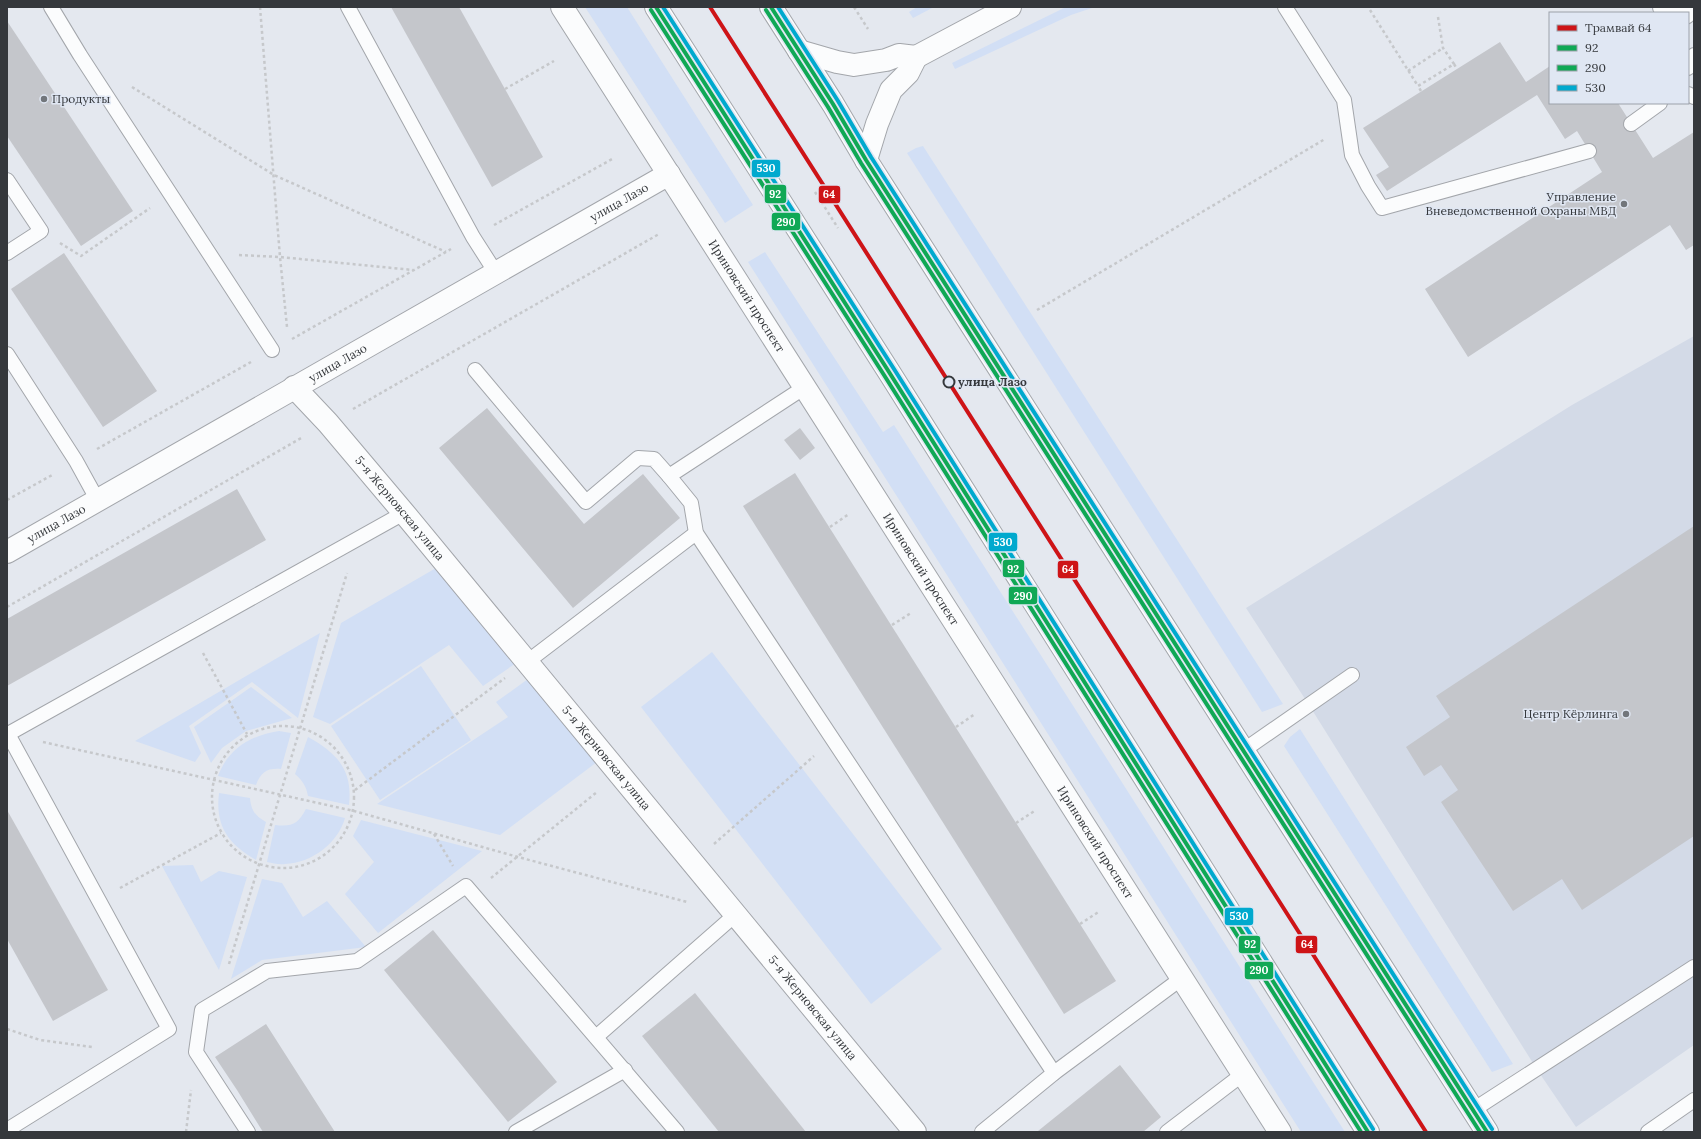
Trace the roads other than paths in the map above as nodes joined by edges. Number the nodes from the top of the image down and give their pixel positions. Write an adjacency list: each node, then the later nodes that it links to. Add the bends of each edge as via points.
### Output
1 (51, 7): 22 (lane)
2 (348, 7): 21 (lane, via 472,237)
3 (562, 7): 18 (street, Ириновский проспект)
4 (656, 7): 53 (street)
5 (771, 7): 10 (street)
6 (1010, 7): 12 (street)
7 (1285, 7): 16 (lane, via 1344,100 1352,155 1382,208)
8 (1664, 7): 9 (street)
9 (1685, 12)
10 (800, 52): 12 (street, via 854,64 872,63 899,55); 17 (street)
11 (1694, 55): 13 (lane)
12 (916, 57): 17 (street, via 908,73 891,90)
13 (1689, 66)
14 (1659, 104): 15 (lane)
15 (1631, 124)
16 (1589, 151)
17 (866, 160): 35 (street)
18 (669, 174): 21 (street, улица Лазо); 26 (street, Ириновский проспект)
19 (7, 180): 20 (lane, via 41,231)
20 (7, 253)
21 (496, 273): 25 (street, улица Лазо)
22 (272, 350)
23 (7, 354): 28 (lane, via 76,461)
24 (475, 370): 27 (lane, via 586,502 638,458 654,460)
25 (294, 387): 28 (street, улица Лазо); 29 (street, 5-я Жерновская улица)
26 (805, 387): 27 (lane); 38 (street, Ириновский проспект)
27 (669, 476): 30 (lane, via 691,503)
28 (98, 501): 31 (street, улица Лазо)
29 (404, 513): 32 (street, 5-я Жерновская улица); 34 (lane)
30 (696, 533): 32 (lane); 41 (lane)
31 (7, 552)
32 (527, 662): 36 (street, 5-я Жерновская улица)
33 (1352, 675): 35 (lane)
34 (8, 734): 45 (lane, via 169,1029)
35 (1244, 750): 44 (street)
36 (735, 914): 39 (lane); 49 (street, 5-я Жерновская улица)
37 (1694, 967): 44 (lane)
38 (1182, 978): 41 (lane); 42 (street, Ириновский проспект)
39 (596, 1037): 40 (lane); 46 (lane, via 468,890 357,961 267,971 202,1010 196,1052)
40 (625, 1070): 47 (lane); 48 (lane)
41 (1054, 1072): 50 (lane)
42 (1243, 1074): 51 (lane); 52 (street, Ириновский проспект)
43 (1694, 1100): 55 (lane)
44 (1473, 1110): 54 (street)
45 (7, 1130)
46 (248, 1132)
47 (516, 1132)
48 (677, 1132)
49 (915, 1132)
50 (982, 1132)
51 (1167, 1132)
52 (1280, 1132)
53 (1368, 1132)
54 (1487, 1132)
55 (1648, 1132)

